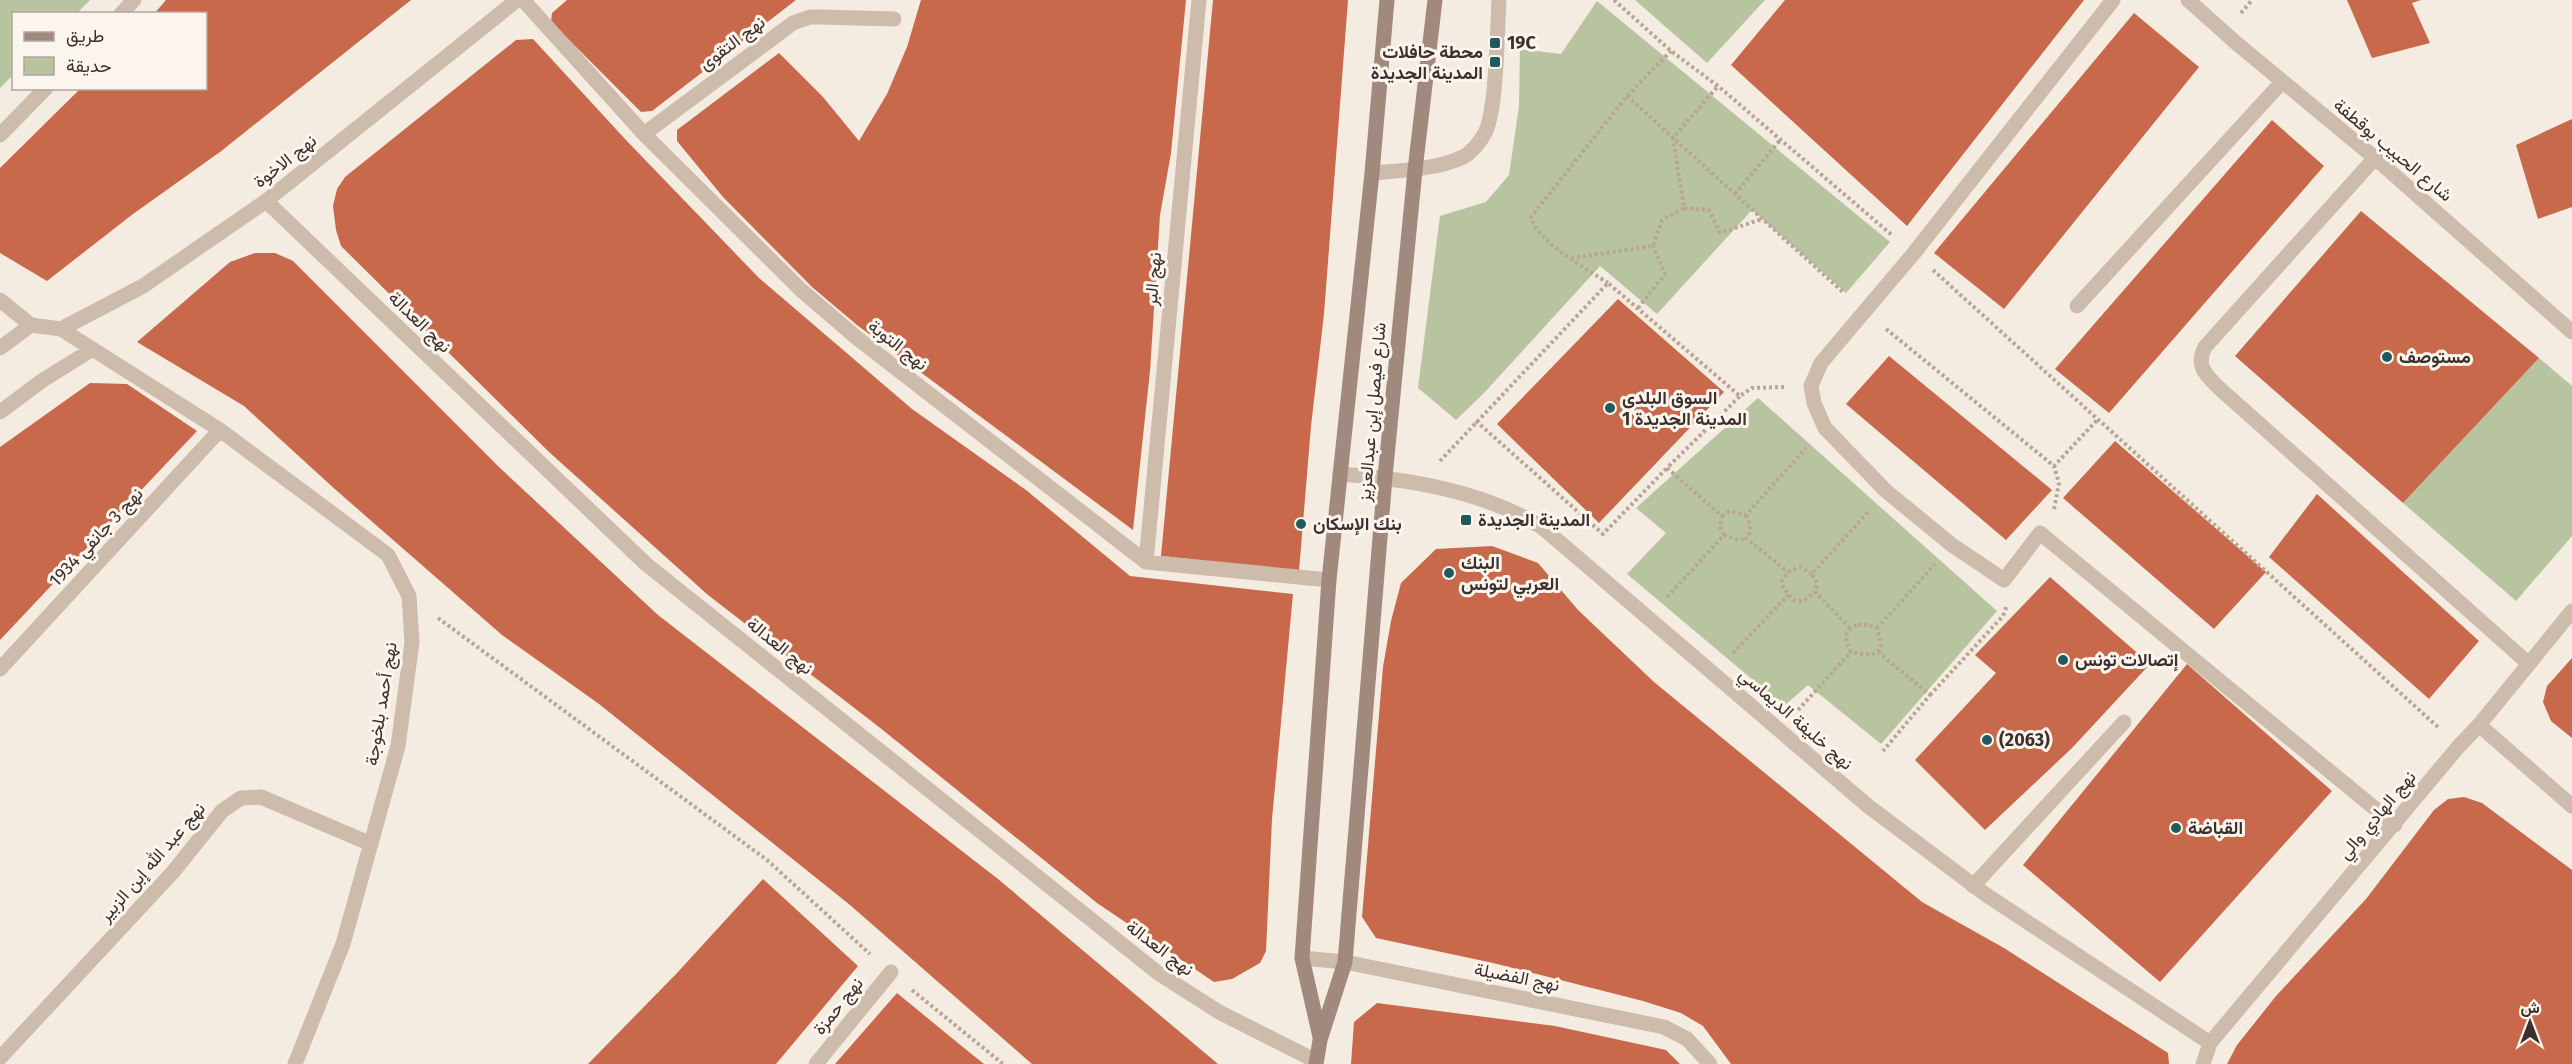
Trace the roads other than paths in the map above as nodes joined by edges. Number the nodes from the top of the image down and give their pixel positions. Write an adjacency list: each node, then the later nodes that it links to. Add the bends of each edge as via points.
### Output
1 (134, 0): 10 (street)
2 (518, 0): 19 (street, نهج الاخوة)
3 (523, 0): 14 (street, نهج التوبة)
4 (1199, 0): 31 (street, نهج البر)
5 (1387, 0): 18 (main road, شارع فيصل إبن عبدالعزيز)
6 (1435, 0): 17 (main road, شارع فيصل إبن عبدالعزيز)
7 (1499, 0): 17 (street, via 1491,114 1485,133 1464,157)
8 (2113, 0): 39 (street, via 1914,253 1821,363 1810,386 1814,403 1825,428 1886,491 1952,545 2004,580 2040,533)
9 (2188, 0): 12 (street, شارع الحبيب بوقطفة)
10 (123, 12)
11 (894, 18): 14 (street, نهج التقوى, via 810,17 793,23)
12 (2282, 82): 16 (street, شارع الحبيب بوقطفة); 21 (street)
13 (44, 90): 15 (street)
14 (644, 134): 31 (street, نهج التوبة, via 827,313)
15 (0, 135)
16 (2375, 158): 24 (street, شارع الحبيب بوقطفة); 34 (street, via 2205,347 2200,355 2202,370)
17 (1415, 170): 18 (street); 30 (main road, شارع فيصل إبن عبدالعزيز)
18 (1372, 173): 29 (main road, شارع فيصل إبن عبدالعزيز)
19 (266, 201): 23 (street, نهج الاخوة, via 143,286); 49 (street, نهج العدالة, via 646,564 1158,973 1219,1012)
20 (0, 300): 22 (street)
21 (2077, 306)
22 (31, 325): 23 (street); 25 (street)
23 (61, 329): 26 (street, نهج أحمد بلخوجة)
24 (2572, 332)
25 (0, 348)
26 (93, 349): 27 (street); 28 (street, نهج أحمد بلخوجة)
27 (0, 412)
28 (220, 430): 35 (street, نهج 3 جانفي 1934); 40 (street, نهج أحمد بلخوجة, via 388,555 408,596 412,642 398,746)
29 (1340, 474): 30 (street, نهج خليفة الديماسي); 32 (main road, شارع فيصل إبن عبدالعزيز)
30 (1385, 477): 41 (street, نهج خليفة الديماسي, via 1480,499 1543,528 1868,806); 43 (main road, شارع فيصل إبن عبدالعزيز)
31 (1146, 561): 32 (street)
32 (1329, 580): 42 (main road, شارع فيصل إبن عبدالعزيز)
33 (2572, 611): 34 (street, نهج الهادي والي)
34 (2529, 664): 37 (street, نهج الهادي والي)
35 (0, 669)
36 (2124, 722): 41 (street)
37 (2480, 725): 38 (street); 39 (street, نهج الهادي والي)
38 (2572, 806)
39 (2395, 825): 46 (street, نهج الهادي والي)
40 (371, 844): 47 (street, نهج عبد الله إبن الزبير, via 261,797 241,798 222,811 173,872); 48 (street, نهج أحمد بلخوجة, via 343,944)
41 (1973, 886): 46 (street, نهج خليفة الديماسي)
42 (1302, 958): 43 (street, نهج الفضيلة); 45 (main road, شارع فيصل إبن عبدالعزيز)
43 (1345, 962): 45 (main road, شارع فيصل إبن عبدالعزيز); 51 (street, نهج الفضيلة, via 1664,1027 1687,1039)
44 (891, 972): 50 (street, نهج حمزة)
45 (1320, 1040): 49 (main road, شارع فيصل إبن عبدالعزيز)
46 (2210, 1043): 52 (street)
47 (0, 1058)
48 (300, 1061)
49 (1316, 1062)
50 (816, 1064)
51 (1710, 1064)
52 (2203, 1064)

